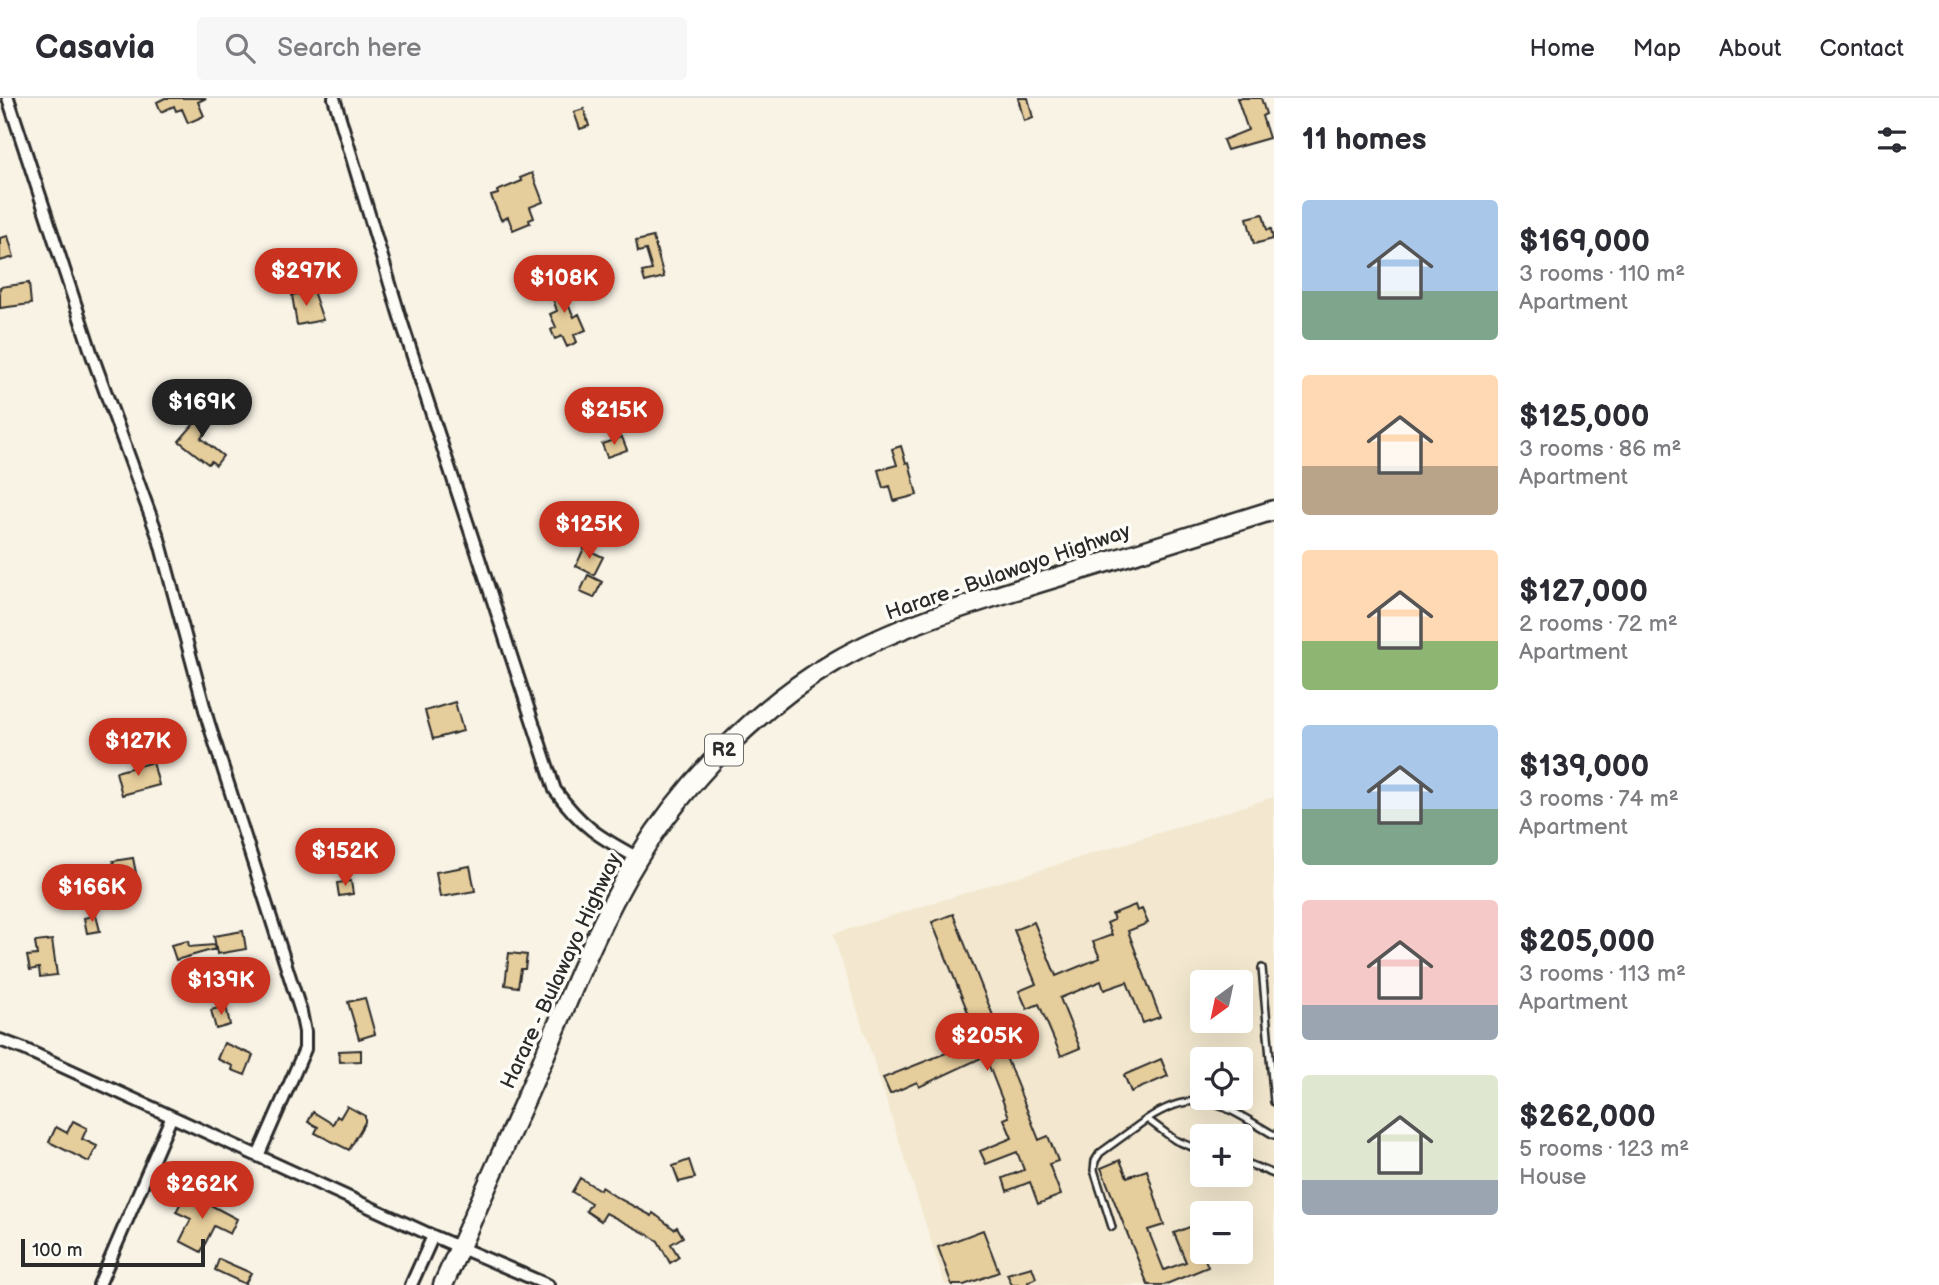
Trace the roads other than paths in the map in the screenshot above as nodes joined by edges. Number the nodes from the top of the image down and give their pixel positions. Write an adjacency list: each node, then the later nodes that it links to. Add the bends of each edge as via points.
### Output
1 (8, 98): 12 (street, via 92,355 159,539 208,721 301,1012 305,1049)
2 (334, 98): 4 (street, via 404,330 555,790 572,814 597,836)
3 (1274, 510): 4 (highway, Harare - Bulawayo Highway / R2, via 974,603 836,660 783,696 725,749 691,785)
4 (638, 858): 17 (highway, Harare - Bulawayo Highway / R2, via 580,974)
5 (1262, 968): 7 (lane)
6 (0, 1040): 8 (street)
7 (1274, 1102)
8 (171, 1118): 12 (street); 18 (street)
9 (1147, 1119): 10 (lane, via 1193,1101 1219,1103); 11 (lane); 15 (lane, via 1095,1161)
10 (1274, 1135)
11 (1190, 1146)
12 (258, 1156): 16 (street)
13 (1253, 1166): 14 (lane)
14 (1274, 1174)
15 (1112, 1227)
16 (433, 1236): 17 (street); 19 (street)
17 (460, 1247): 20 (highway, Harare - Bulawayo Highway / R2); 21 (street)
18 (99, 1285)
19 (411, 1285)
20 (443, 1285)
21 (548, 1285)

